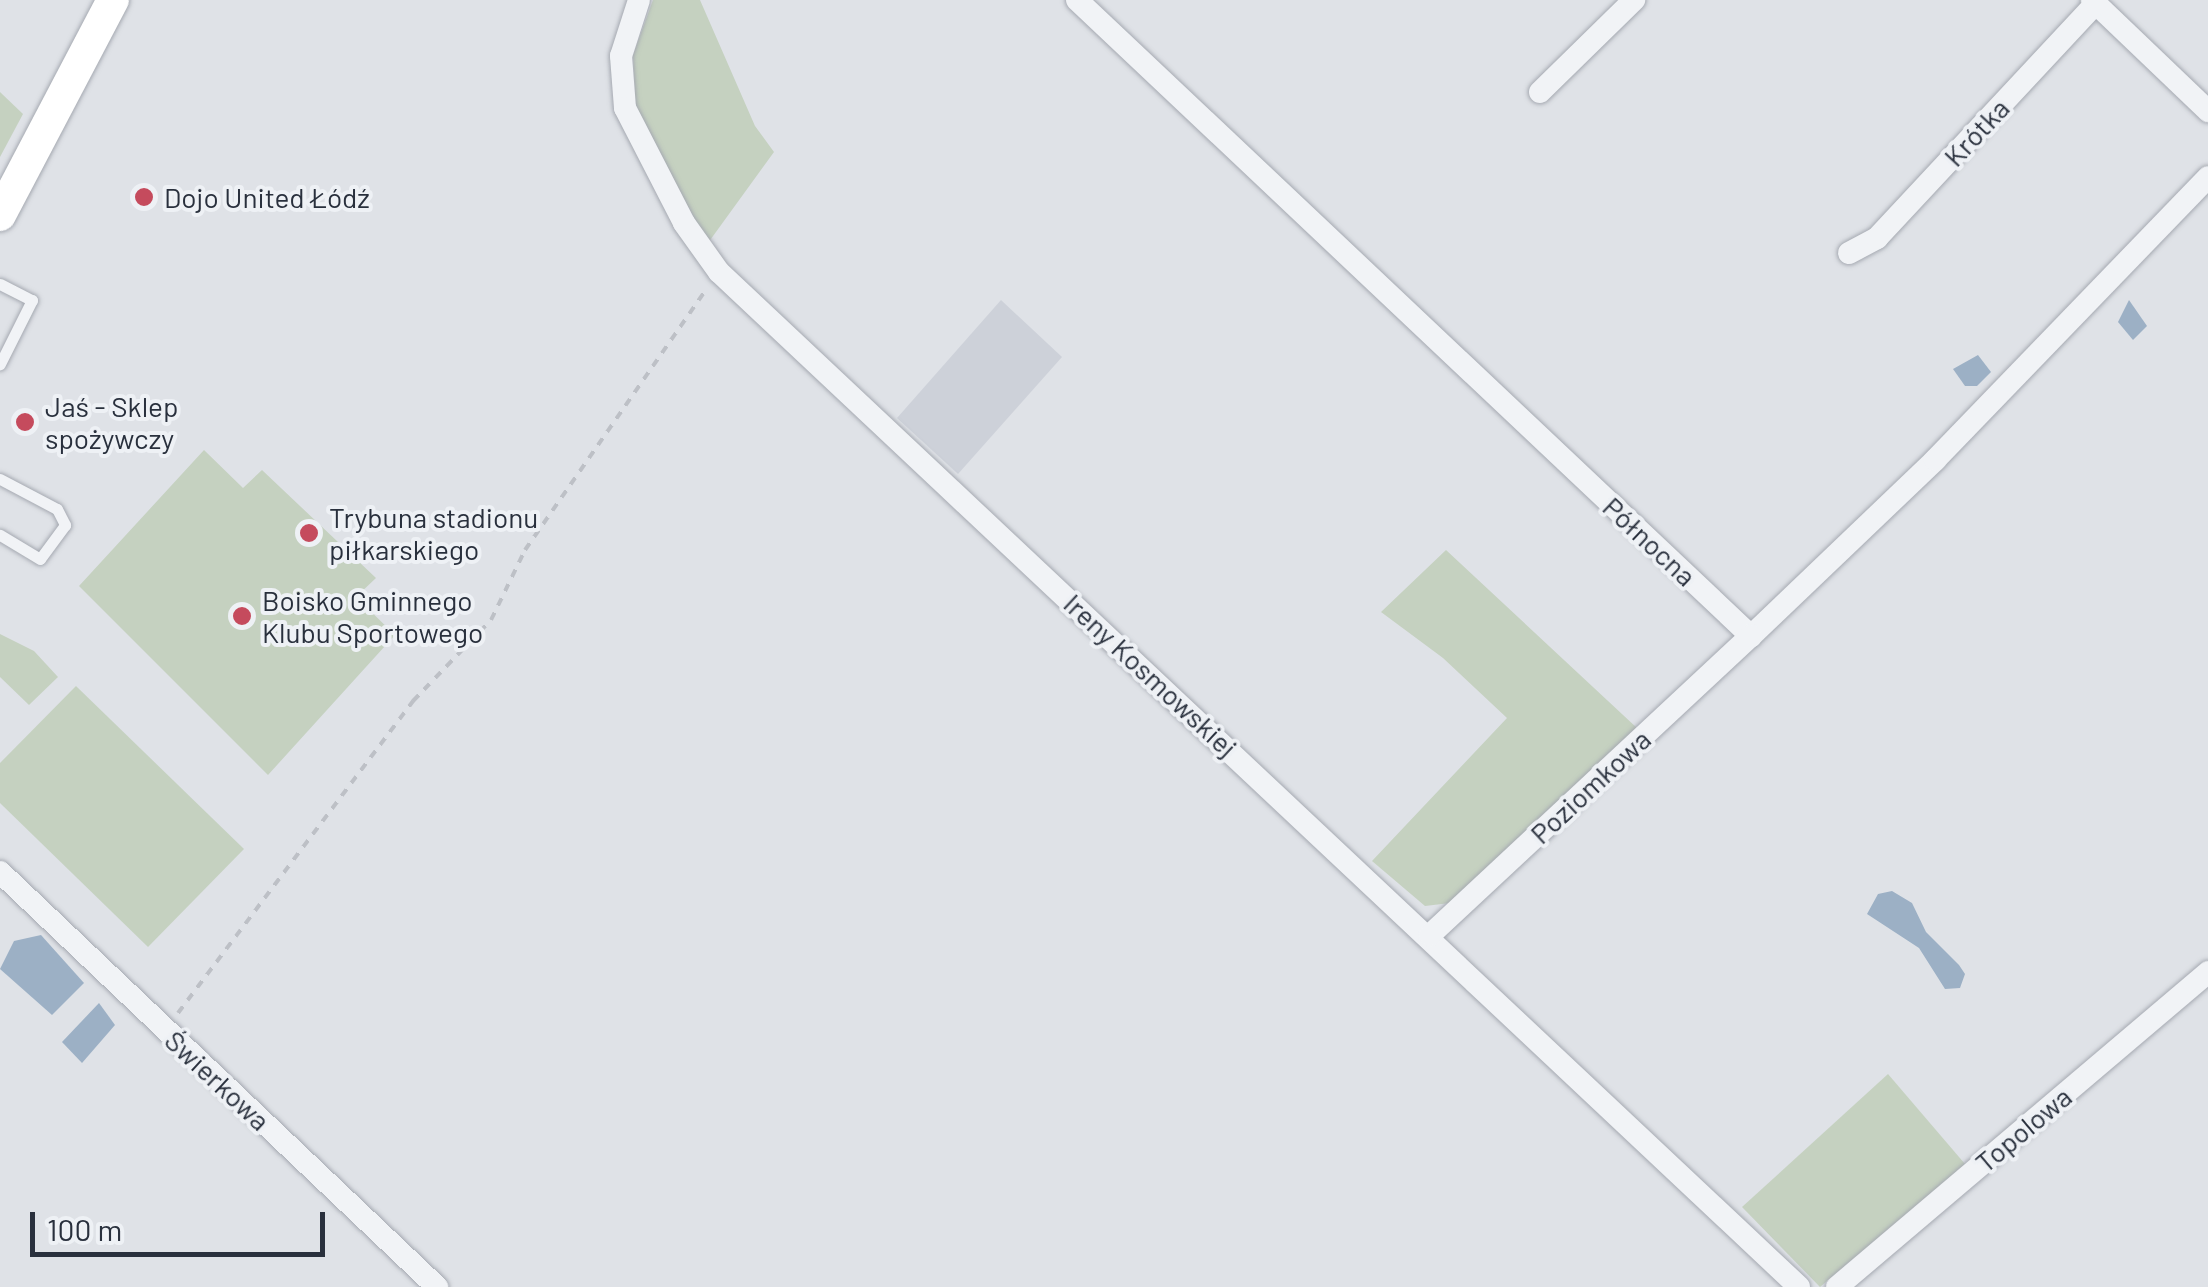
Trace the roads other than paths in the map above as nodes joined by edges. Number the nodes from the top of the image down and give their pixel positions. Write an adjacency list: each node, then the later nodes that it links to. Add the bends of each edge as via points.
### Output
1 (113, 0): 9 (main road)
2 (639, 0): 17 (street, Ireny Kosmowskiej, via 622,56 625,108 684,224 719,272)
3 (1077, 0): 15 (street, Północna)
4 (1634, 0): 6 (street)
5 (2094, 2): 7 (street); 10 (street, Krótka, via 1877,238)
6 (1540, 92)
7 (2208, 111)
8 (2208, 177): 15 (street, via 1948,448)
9 (0, 216)
10 (1849, 253)
11 (0, 284): 12 (lane, via 32,300)
12 (0, 364)
13 (0, 478): 14 (lane, via 57,509 64,524 40,559)
14 (0, 535)
15 (1751, 636): 17 (street, Poziomkowa)
16 (0, 872): 19 (street, Świerkowa)
17 (1430, 935): 20 (street, Ireny Kosmowskiej)
18 (2208, 972): 21 (street, Topolowa)
19 (437, 1287)
20 (1799, 1287)
21 (1838, 1287)

